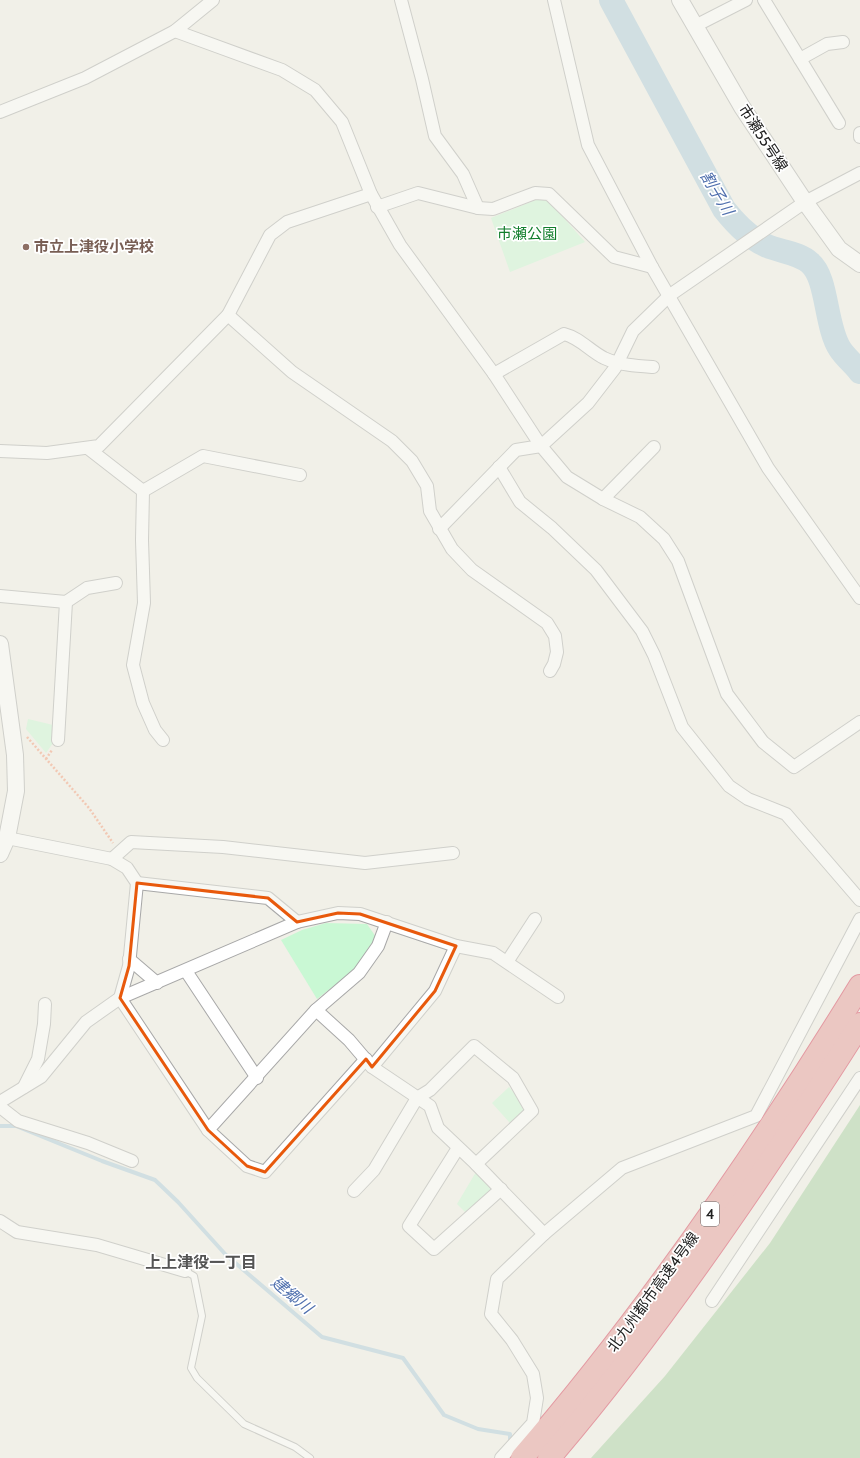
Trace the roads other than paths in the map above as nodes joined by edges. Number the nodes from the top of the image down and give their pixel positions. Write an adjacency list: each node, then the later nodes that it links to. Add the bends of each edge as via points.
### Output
1 (213, 0): 8 (street)
2 (401, 0): 19 (street, via 435,136 463,174)
3 (554, 0): 21 (street, via 588,145)
4 (680, 0): 7 (street, 市瀬55号線)
5 (746, 0): 7 (street)
6 (764, 0): 10 (street)
7 (695, 26): 17 (street, 市瀬55号線, via 742,107)
8 (175, 31): 11 (street, via 85,78); 16 (street, via 282,70 315,90 342,122)
9 (843, 42): 10 (street, via 827,44)
10 (800, 60): 12 (street)
11 (0, 112)
12 (839, 123)
13 (860, 133): 14 (street)
14 (860, 138)
15 (860, 173): 17 (street)
16 (371, 194): 18 (street); 23 (street, via 287,222 270,235)
17 (805, 202): 20 (street, 市瀬55号線, via 839,249); 22 (street)
18 (377, 207): 19 (street, via 418,193); 26 (street, via 425,281)
19 (478, 208): 21 (street, via 493,209 535,193 549,194 614,258)
20 (860, 264)
21 (652, 267): 22 (street)
22 (670, 295): 24 (street, via 632,331); 38 (street, via 768,468)
23 (228, 316): 29 (street, via 99,446); 35 (street, via 292,372 392,441 412,461 427,486 430,511)
24 (618, 362): 25 (street, via 631,366); 26 (street, via 604,358 573,336 564,334); 27 (street, via 588,402)
25 (653, 367)
26 (494, 374): 27 (street)
27 (540, 446): 31 (street, via 516,450); 34 (street, via 567,477)
28 (654, 447): 34 (street)
29 (89, 448): 30 (street, via 47,453); 33 (street)
30 (0, 451)
31 (499, 467): 35 (street); 50 (street, via 520,502 596,570 642,631 682,727 728,786 748,799 786,814)
32 (300, 475): 33 (street, via 203,456)
33 (143, 491): 44 (street, via 144,602 133,665 143,703 155,730)
34 (603, 499): 42 (street, via 640,517 664,539 678,561 727,694 763,742 794,767)
35 (439, 529): 41 (street, via 452,549 472,570 547,623 555,636 557,652)
36 (116, 583): 39 (street, via 87,588)
37 (0, 596): 39 (street)
38 (860, 598)
39 (66, 602): 43 (street)
40 (0, 644): 45 (street, via 15,756 16,791)
41 (550, 672)
42 (860, 722)
43 (58, 740)
44 (164, 740)
45 (7, 838): 47 (street); 48 (street)
46 (453, 853): 48 (street, via 365,863 223,847 131,842)
47 (0, 854)
48 (115, 855): 49 (street)
49 (137, 883): 53 (street, via 268,898); 56 (street)
50 (860, 900)
51 (535, 919): 57 (street)
52 (860, 919): 80 (street, via 756,1116 622,1168)
53 (298, 922): 54 (street, via 338,913 360,914); 58 (street)
54 (387, 922): 55 (street); 64 (street, via 378,946 359,972)
55 (456, 946): 57 (street, via 493,953); 66 (street, via 435,991)
56 (130, 959): 59 (street); 62 (street)
57 (507, 962): 61 (street)
58 (186, 971): 59 (street); 67 (street)
59 (157, 983): 62 (street)
60 (860, 986): 83 (highway, 北九州都市高速4号線 / 4, via 811,1066 711,1212 607,1354)
61 (558, 997)
62 (120, 998): 69 (street, via 86,1022 41,1076); 73 (street)
63 (45, 1004): 69 (street, via 38,1059)
64 (316, 1010): 66 (street, via 350,1040); 67 (street)
65 (860, 1024): 83 (highway, 北九州都市高速4号線 / 4, via 830,1073 724,1228 653,1326)
66 (369, 1063): 70 (street); 73 (street, via 265,1172 247,1166)
67 (256, 1078): 73 (street)
68 (860, 1078): 82 (street)
69 (23, 1088): 71 (street)
70 (417, 1098): 74 (street, via 430,1106 438,1128); 76 (street, via 430,1090 474,1046 513,1078 532,1111); 78 (street, via 374,1170)
71 (0, 1102)
72 (0, 1107): 75 (street, via 18,1121 88,1143)
73 (208, 1130)
74 (458, 1148): 76 (street); 77 (street, via 409,1226 434,1249)
75 (132, 1161)
76 (476, 1164): 77 (street)
77 (501, 1189): 80 (street)
78 (354, 1191)
79 (0, 1220): 81 (street, via 17,1232 96,1245)
80 (544, 1234): 84 (street, via 497,1279 491,1314 512,1340 533,1374 537,1398 533,1423)
81 (186, 1271): 85 (lane, via 194,1276 202,1316 191,1368 197,1378 244,1424 295,1447)
82 (712, 1300)
83 (551, 1445): 84 (highway, 4)
84 (513, 1451)
85 (310, 1458)

